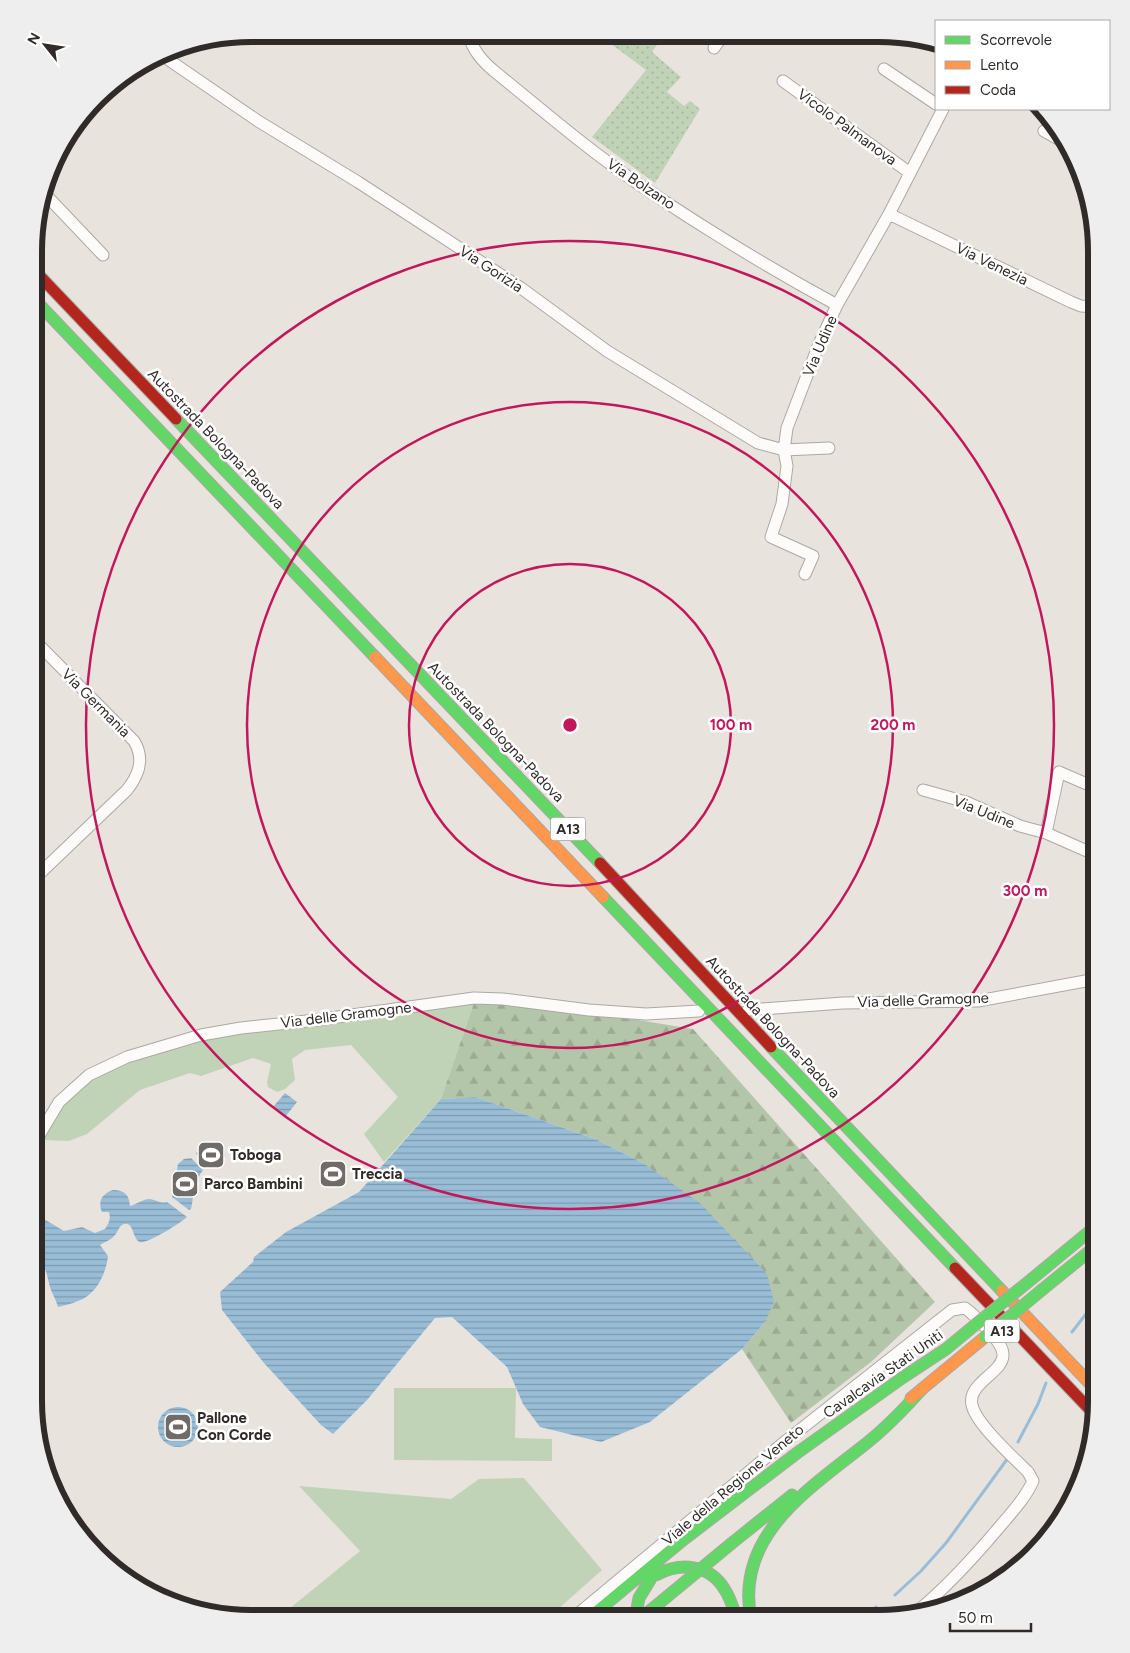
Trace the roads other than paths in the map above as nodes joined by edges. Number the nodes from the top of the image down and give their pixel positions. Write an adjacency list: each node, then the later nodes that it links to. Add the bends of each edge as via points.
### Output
1 (471, 42): 16 (street, Via Bolzano, via 481,60 636,183 777,272)
2 (718, 42): 3 (street)
3 (714, 48)
4 (168, 60): 20 (street, Via Gorizia, via 258,121 521,288 607,351 758,443)
5 (884, 69): 7 (street)
6 (783, 80): 11 (street, Vicolo Palmanova)
7 (935, 103)
8 (942, 110): 11 (street, Via Udine)
9 (1044, 131): 10 (street)
10 (1052, 136)
11 (910, 172): 13 (street, Via Udine)
12 (50, 199): 14 (street)
13 (889, 214): 16 (street, Via Udine); 17 (street, Via Venezia, via 1071,302)
14 (103, 255)
15 (42, 278): 36 (main road, Autostrada Bologna-Padova / A13, via 642,907)
16 (837, 305): 20 (street, Via Udine, via 797,400 787,428)
17 (1088, 306)
18 (42, 307): 32 (main road, A13)
19 (829, 448): 20 (street, Via Gorizia)
20 (784, 450): 21 (street, Via Udine, via 787,466 782,504 770,537 813,556)
21 (805, 574)
22 (42, 648): 27 (street, Via Germania, via 134,741 140,754 140,765 127,790)
23 (1088, 785): 25 (street, via 1059,772)
24 (923, 790): 25 (street, Via Udine, via 966,802 1020,826)
25 (1046, 833): 26 (street, Via Udine)
26 (1088, 851)
27 (42, 871)
28 (1088, 980): 29 (street, Via delle Gramogne, via 978,1001 843,1003)
29 (748, 1010)
30 (699, 1011): 31 (street, Via delle Gramogne, via 646,1014 474,998 201,1035 127,1058 89,1075 59,1102)
31 (42, 1131)
32 (917, 1229): 38 (main road, A13); 39 (main road, A13, via 1026,1359)
33 (1088, 1233): 35 (main road, Cavalcavia Stati Uniti, bridge)
34 (1088, 1252): 37 (main road, Cavalcavia Stati Uniti, bridge)
35 (946, 1349): 40 (main road, via 906,1385); 45 (main road, Cavalcavia Stati Uniti, via 797,1453)
36 (1088, 1382)
37 (922, 1389): 48 (main road, Cavalcavia Stati Uniti, bridge); 50 (main road, via 888,1426 814,1485 770,1527 753,1568)
38 (1088, 1407)
39 (1087, 1421)
40 (812, 1456)
41 (790, 1473): 42 (main road)
42 (653, 1577): 46 (main road); 47 (main road, via 644,1586); 49 (main road, via 669,1568 682,1566 706,1571 726,1591)
43 (925, 1605): 44 (street, Viale della Regione Veneto, via 974,1558 1021,1501 1033,1481 979,1420 972,1404 973,1394 1001,1363 1004,1354 999,1342 965,1308 952,1310 802,1428)
44 (583, 1610)
45 (598, 1610)
46 (612, 1610)
47 (636, 1610)
48 (651, 1610)
49 (733, 1610)
50 (750, 1610)

